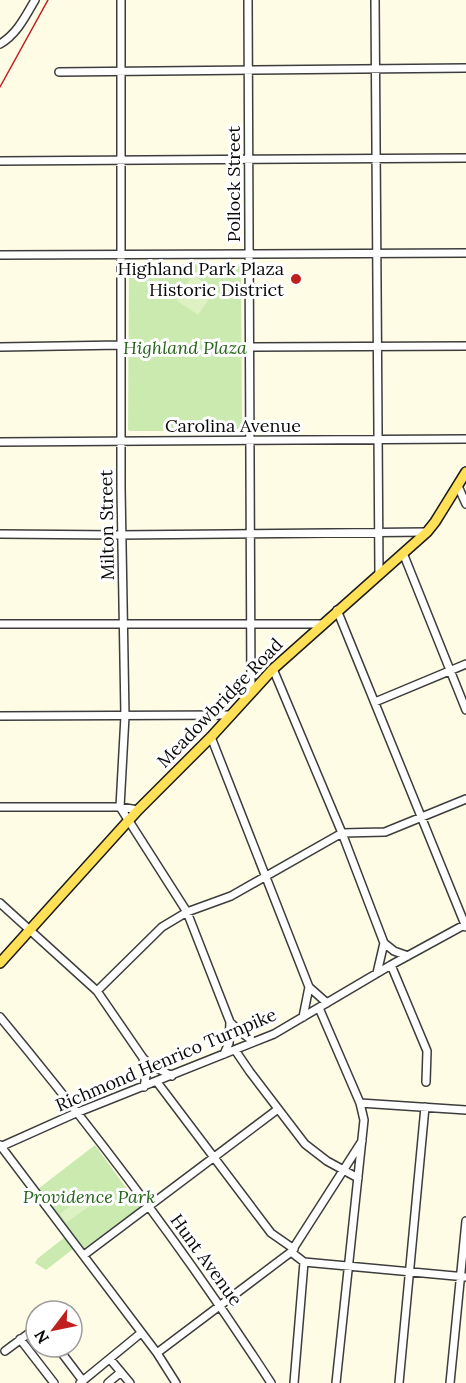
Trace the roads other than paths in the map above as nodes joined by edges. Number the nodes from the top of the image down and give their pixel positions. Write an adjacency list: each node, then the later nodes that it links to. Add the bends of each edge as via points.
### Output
1 (35, 0): 5 (street, via 17,30)
2 (121, 0): 9 (street, Milton Street)
3 (248, 0): 7 (street, Pollock Street)
4 (375, 0): 8 (street)
5 (0, 44)
6 (466, 68): 8 (street)
7 (248, 69): 8 (street); 9 (street); 15 (street, Pollock Street)
8 (376, 69): 12 (street)
9 (120, 70): 10 (street); 13 (street, Milton Street)
10 (59, 72)
11 (466, 158): 12 (street)
12 (376, 159): 15 (street); 18 (street)
13 (121, 160): 14 (street); 15 (street); 20 (street, Milton Street)
14 (0, 161)
15 (249, 161): 17 (street, Pollock Street)
16 (466, 253): 18 (street)
17 (249, 254): 18 (street); 20 (street); 24 (street, Pollock Street)
18 (377, 254): 25 (street)
19 (0, 255): 20 (street)
20 (122, 255): 21 (street, Milton Street)
21 (122, 345): 23 (street); 28 (street, Milton Street)
22 (466, 346): 25 (street)
23 (0, 347)
24 (249, 347): 25 (street); 29 (street, Pollock Street)
25 (378, 347): 26 (street)
26 (377, 439): 27 (street, Carolina Avenue); 29 (street, Carolina Avenue); 34 (street)
27 (466, 439)
28 (122, 441): 29 (street, Carolina Avenue); 30 (street, Carolina Avenue); 38 (street, Milton Street)
29 (249, 441): 37 (street, Pollock Street)
30 (0, 442)
31 (466, 472): 32 (main road, Meadowbridge Road)
32 (458, 486): 33 (street); 35 (main road, Meadowbridge Road)
33 (466, 504)
34 (378, 532): 35 (street); 37 (street); 40 (street)
35 (427, 532): 39 (main road, Meadowbridge Road)
36 (0, 534): 38 (street)
37 (250, 534): 38 (street); 44 (street, Pollock Street)
38 (122, 535): 42 (street, Milton Street)
39 (403, 553): 40 (main road, Meadowbridge Road); 48 (street)
40 (378, 574): 41 (main road, Meadowbridge Road)
41 (337, 610): 45 (main road, Meadowbridge Road); 50 (street)
42 (124, 622): 43 (street); 44 (street); 54 (street, Milton Street)
43 (0, 624)
44 (251, 624): 45 (street); 49 (street, Pollock Street)
45 (322, 624): 47 (main road, Meadowbridge Road)
46 (466, 664): 48 (street)
47 (273, 669): 49 (main road, Meadowbridge Road); 62 (street)
48 (450, 670): 50 (street); 51 (street)
49 (251, 693): 52 (main road, Meadowbridge Road)
50 (375, 702): 60 (street)
51 (466, 710)
52 (232, 715): 54 (street); 55 (main road, Meadowbridge Road)
53 (0, 716): 54 (street)
54 (125, 716): 58 (street, Milton Street)
55 (211, 737): 59 (main road, Meadowbridge Road); 63 (street)
56 (466, 799): 60 (street)
57 (0, 807): 58 (street)
58 (120, 807): 59 (street); 61 (street)
59 (138, 810): 61 (main road, Meadowbridge Road)
60 (422, 817): 62 (street, via 385,832); 66 (street)
61 (128, 821): 65 (street); 67 (main road, Meadowbridge Road)
62 (342, 833): 63 (street); 68 (street)
63 (266, 878): 65 (street); 73 (street)
64 (0, 903): 67 (street)
65 (188, 912): 74 (street, via 162,927); 79 (street)
66 (466, 925): 69 (street, Richmond Henrico Turnpike)
67 (30, 931): 70 (main road, Meadowbridge Road); 74 (street)
68 (384, 943): 69 (street); 72 (street)
69 (408, 956): 71 (street, Richmond Henrico Turnpike)
70 (0, 963)
71 (391, 965): 72 (street, Richmond Henrico Turnpike); 86 (street, via 427,1051)
72 (377, 973): 75 (street, Richmond Henrico Turnpike)
73 (309, 987): 75 (street); 78 (street)
74 (98, 991): 83 (street)
75 (327, 1003): 76 (street, Richmond Henrico Turnpike)
76 (319, 1008): 78 (street, Richmond Henrico Turnpike); 88 (street)
77 (0, 1017): 92 (street, Hunt Avenue)
78 (303, 1017): 80 (street, Richmond Henrico Turnpike)
79 (230, 1022): 80 (street); 82 (street)
80 (254, 1042): 81 (street, Richmond Henrico Turnpike)
81 (235, 1050): 82 (street, Richmond Henrico Turnpike); 90 (street)
82 (224, 1054): 84 (street, Richmond Henrico Turnpike)
83 (143, 1058): 84 (street); 87 (street)
84 (172, 1076): 85 (street, Richmond Henrico Turnpike)
85 (157, 1082): 87 (street, Richmond Henrico Turnpike); 95 (street)
86 (426, 1082)
87 (144, 1087): 92 (street, Richmond Henrico Turnpike)
88 (360, 1103): 89 (street); 93 (street)
89 (425, 1107): 91 (street); 104 (street)
90 (278, 1108): 95 (street); 96 (street, via 305,1144)
91 (466, 1110)
92 (76, 1113): 94 (street, Richmond Henrico Turnpike); 98 (street, Hunt Avenue)
93 (363, 1140): 96 (street); 97 (street)
94 (0, 1146): 101 (street)
95 (214, 1158): 98 (street); 100 (street, via 271,1233)
96 (343, 1169): 97 (street); 100 (street)
97 (358, 1178): 103 (street)
98 (148, 1207): 101 (street); 106 (street, Hunt Avenue)
99 (466, 1221): 105 (street)
100 (292, 1251): 102 (street); 106 (street)
101 (84, 1255): 107 (street)
102 (304, 1262): 103 (street); 121 (street)
103 (348, 1266): 104 (street); 122 (street)
104 (410, 1272): 105 (street); 123 (street)
105 (463, 1277): 124 (street)
106 (221, 1305): 111 (street); 120 (street, Hunt Avenue)
107 (141, 1333): 111 (street); 113 (street)
108 (24, 1336): 109 (street)
109 (20, 1339): 110 (street); 116 (street)
110 (5, 1351)
111 (157, 1353): 119 (street)
112 (66, 1359): 115 (street)
113 (110, 1359): 114 (street); 115 (street)
114 (121, 1372): 117 (street); 118 (street)
115 (82, 1382)
116 (54, 1383)
117 (108, 1383)
118 (130, 1383)
119 (176, 1383)
120 (271, 1383)
121 (294, 1383)
122 (336, 1383)
123 (399, 1383)
124 (450, 1383)

